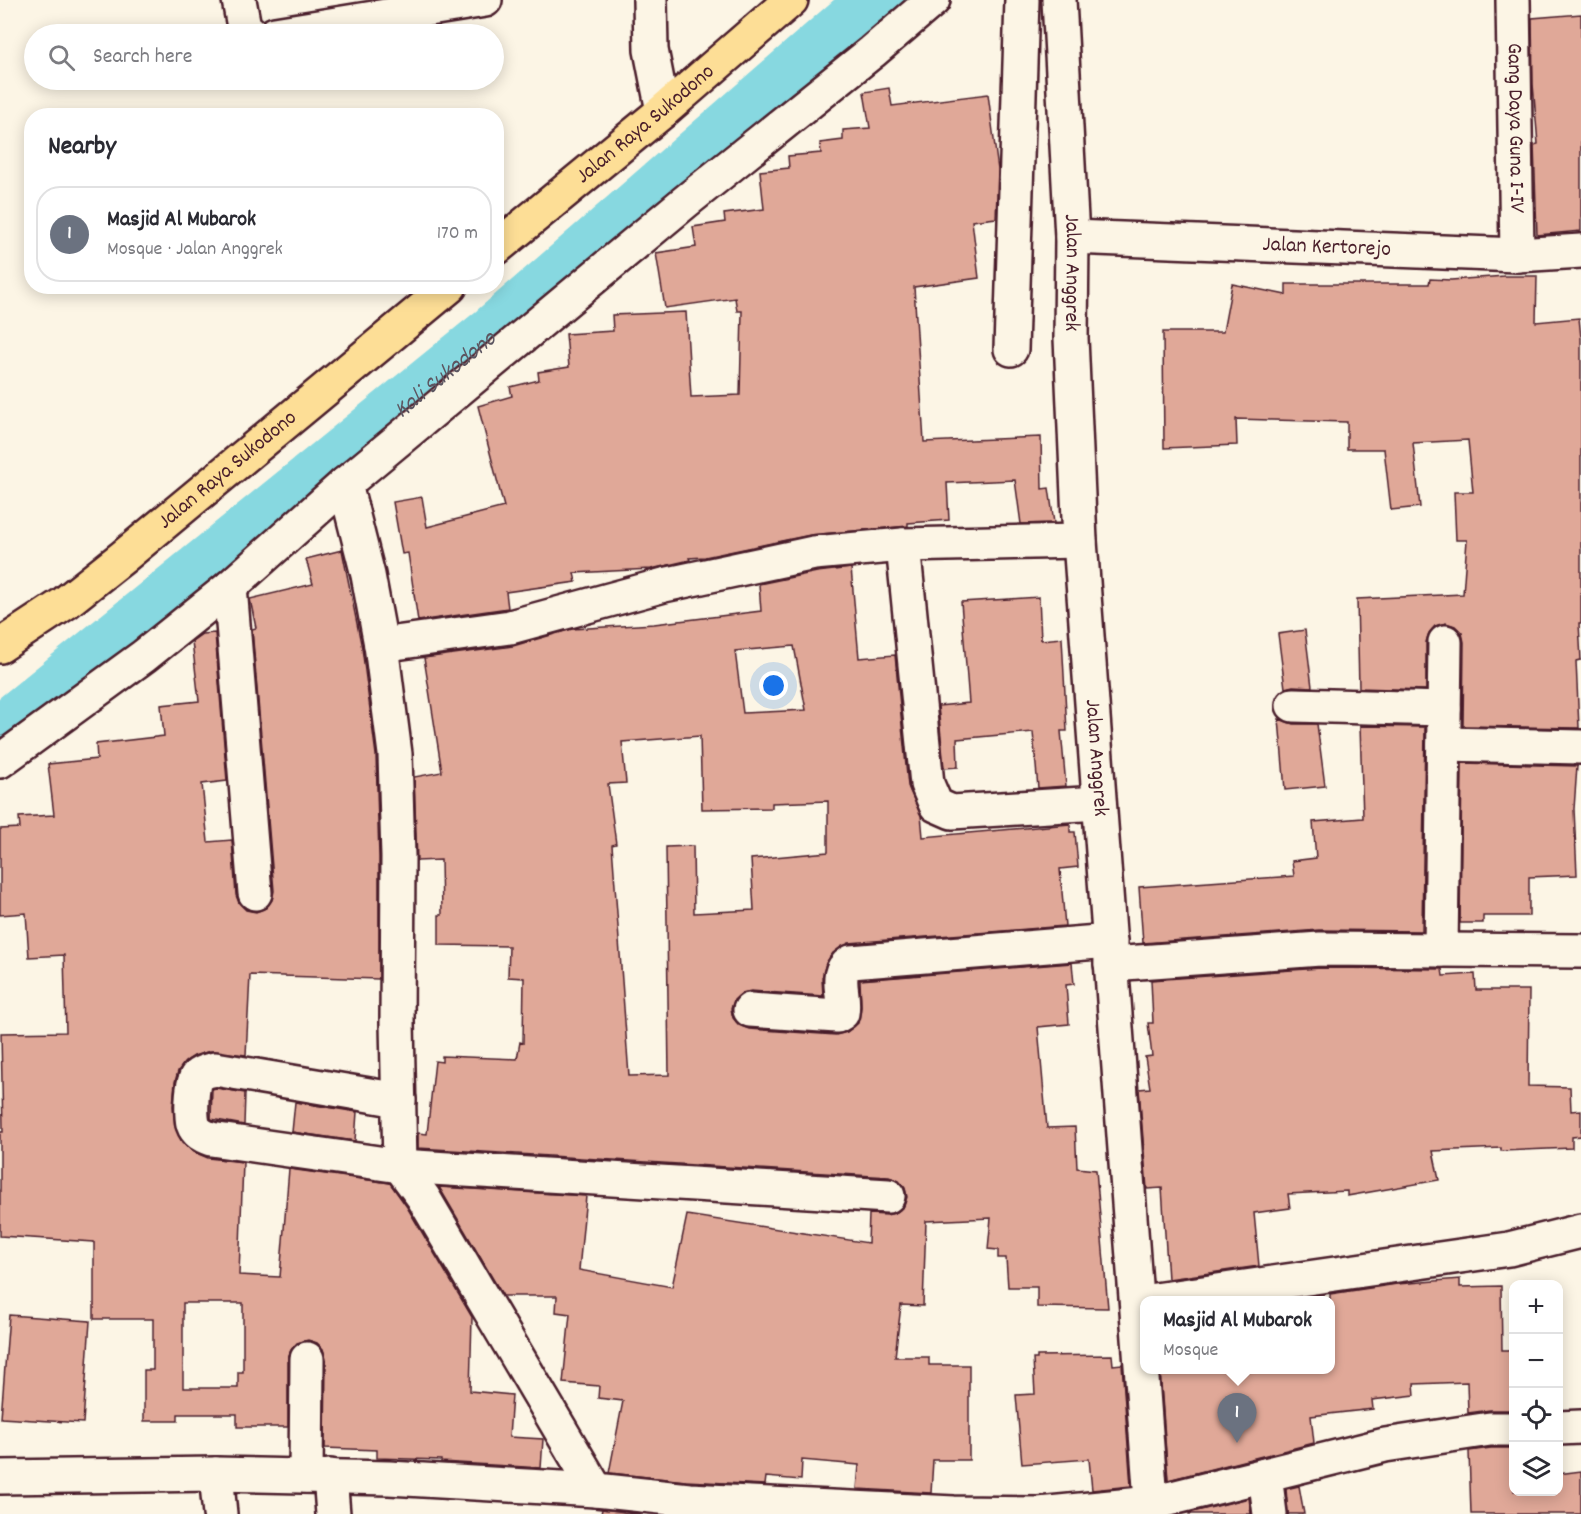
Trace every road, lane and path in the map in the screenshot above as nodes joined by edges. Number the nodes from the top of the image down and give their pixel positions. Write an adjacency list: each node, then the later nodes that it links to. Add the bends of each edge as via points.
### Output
1 (239, 0): 9 (street)
2 (485, 0): 10 (street)
3 (650, 0): 11 (street, via 651,50)
4 (791, 0): 11 (main road, Jalan Raya Sukodono)
5 (933, 0): 18 (street)
6 (1023, 0): 17 (street)
7 (1059, 0): 12 (street, Jalan Anggrek)
8 (1513, 0): 15 (street, Gang Daya Guna I-IV)
9 (243, 24)
10 (337, 24)
11 (663, 111): 13 (main road, Jalan Raya Sukodono)
12 (1072, 237): 15 (street, Jalan Kertorejo); 19 (street, Jalan Anggrek, via 1071,338)
13 (504, 241)
14 (1581, 251): 15 (street, Jalan Kertorejo)
15 (1517, 255)
16 (440, 294): 24 (main road, Jalan Raya Sukodono, via 123,557 65,603)
17 (1011, 349)
18 (345, 484): 21 (street); 23 (street)
19 (1080, 541): 20 (street); 30 (street, Jalan Anggrek)
20 (903, 545): 23 (street, via 814,553 664,585 510,627); 30 (street, via 927,784 936,804 952,812)
21 (230, 587): 29 (street, via 144,656); 31 (street)
22 (1445, 642): 26 (street)
23 (381, 645): 36 (street, via 395,754)
24 (0, 646)
25 (1293, 705): 26 (street)
26 (1444, 709): 27 (street)
27 (1444, 744): 28 (street); 32 (street)
28 (1581, 747)
29 (0, 761)
30 (1099, 803): 34 (street, Jalan Anggrek)
31 (255, 892)
32 (1441, 950): 33 (street); 34 (street)
33 (1581, 951)
34 (1110, 953): 35 (street, via 851,962 841,973 844,1005 837,1016); 40 (street, Jalan Anggrek)
35 (750, 1010)
36 (399, 1100): 37 (street); 37 (street, via 215,1069 203,1072 193,1085 193,1124 199,1134 211,1139)
37 (400, 1166): 38 (street); 51 (street, via 423,1197)
38 (888, 1196)
39 (1581, 1231): 41 (street, via 1509,1249)
40 (1145, 1296)
41 (1187, 1296)
42 (307, 1359): 49 (street)
43 (1148, 1374): 52 (street, Jalan Anggrek)
44 (1581, 1427): 45 (street)
45 (1563, 1428)
46 (1509, 1429): 48 (street, via 1385,1445)
47 (216, 1474): 49 (street); 50 (street); 53 (street)
48 (1265, 1475): 52 (street); 55 (street)
49 (318, 1476): 51 (street); 54 (street)
50 (0, 1477)
51 (596, 1490): 52 (street, via 689,1500 954,1513 1039,1514)
52 (1152, 1508)
53 (220, 1514)
54 (333, 1514)
55 (1270, 1514)

